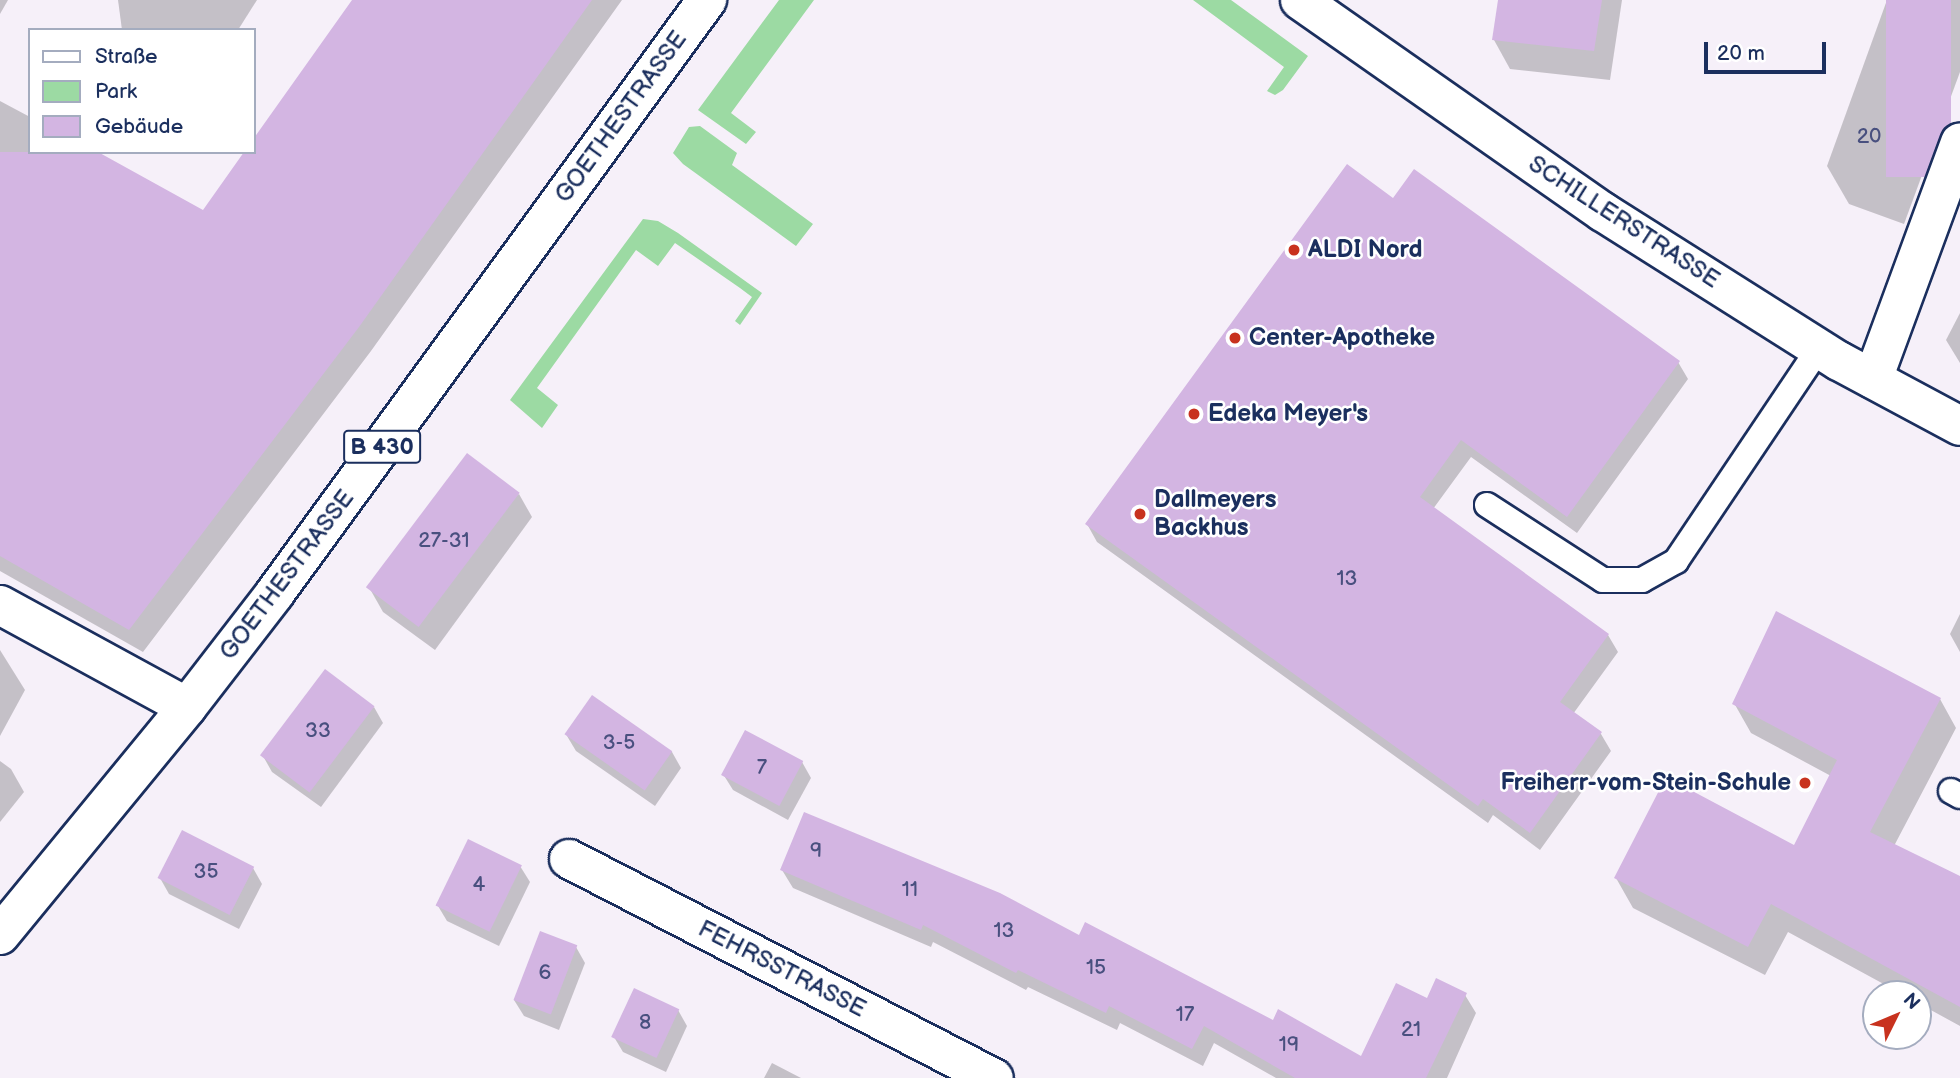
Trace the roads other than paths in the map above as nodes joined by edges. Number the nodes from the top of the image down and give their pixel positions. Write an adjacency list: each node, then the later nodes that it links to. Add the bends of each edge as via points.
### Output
1 (707, 0): 9 (street, GOETHESTRASSE / B 430)
2 (1300, 0): 4 (street, SCHILLERSTRASSE, via 1603,212)
3 (1960, 142): 5 (street)
4 (1819, 348): 5 (street, SCHILLERSTRASSE); 7 (lane, via 1676,561 1642,580 1603,580)
5 (1874, 379): 6 (street, SCHILLERSTRASSE)
6 (1960, 426)
7 (1487, 505)
8 (0, 605): 9 (street)
9 (187, 708): 11 (street, GOETHESTRASSE / B 430)
10 (569, 859): 12 (street, FEHRSSTRASSE)
11 (0, 936)
12 (994, 1078)

